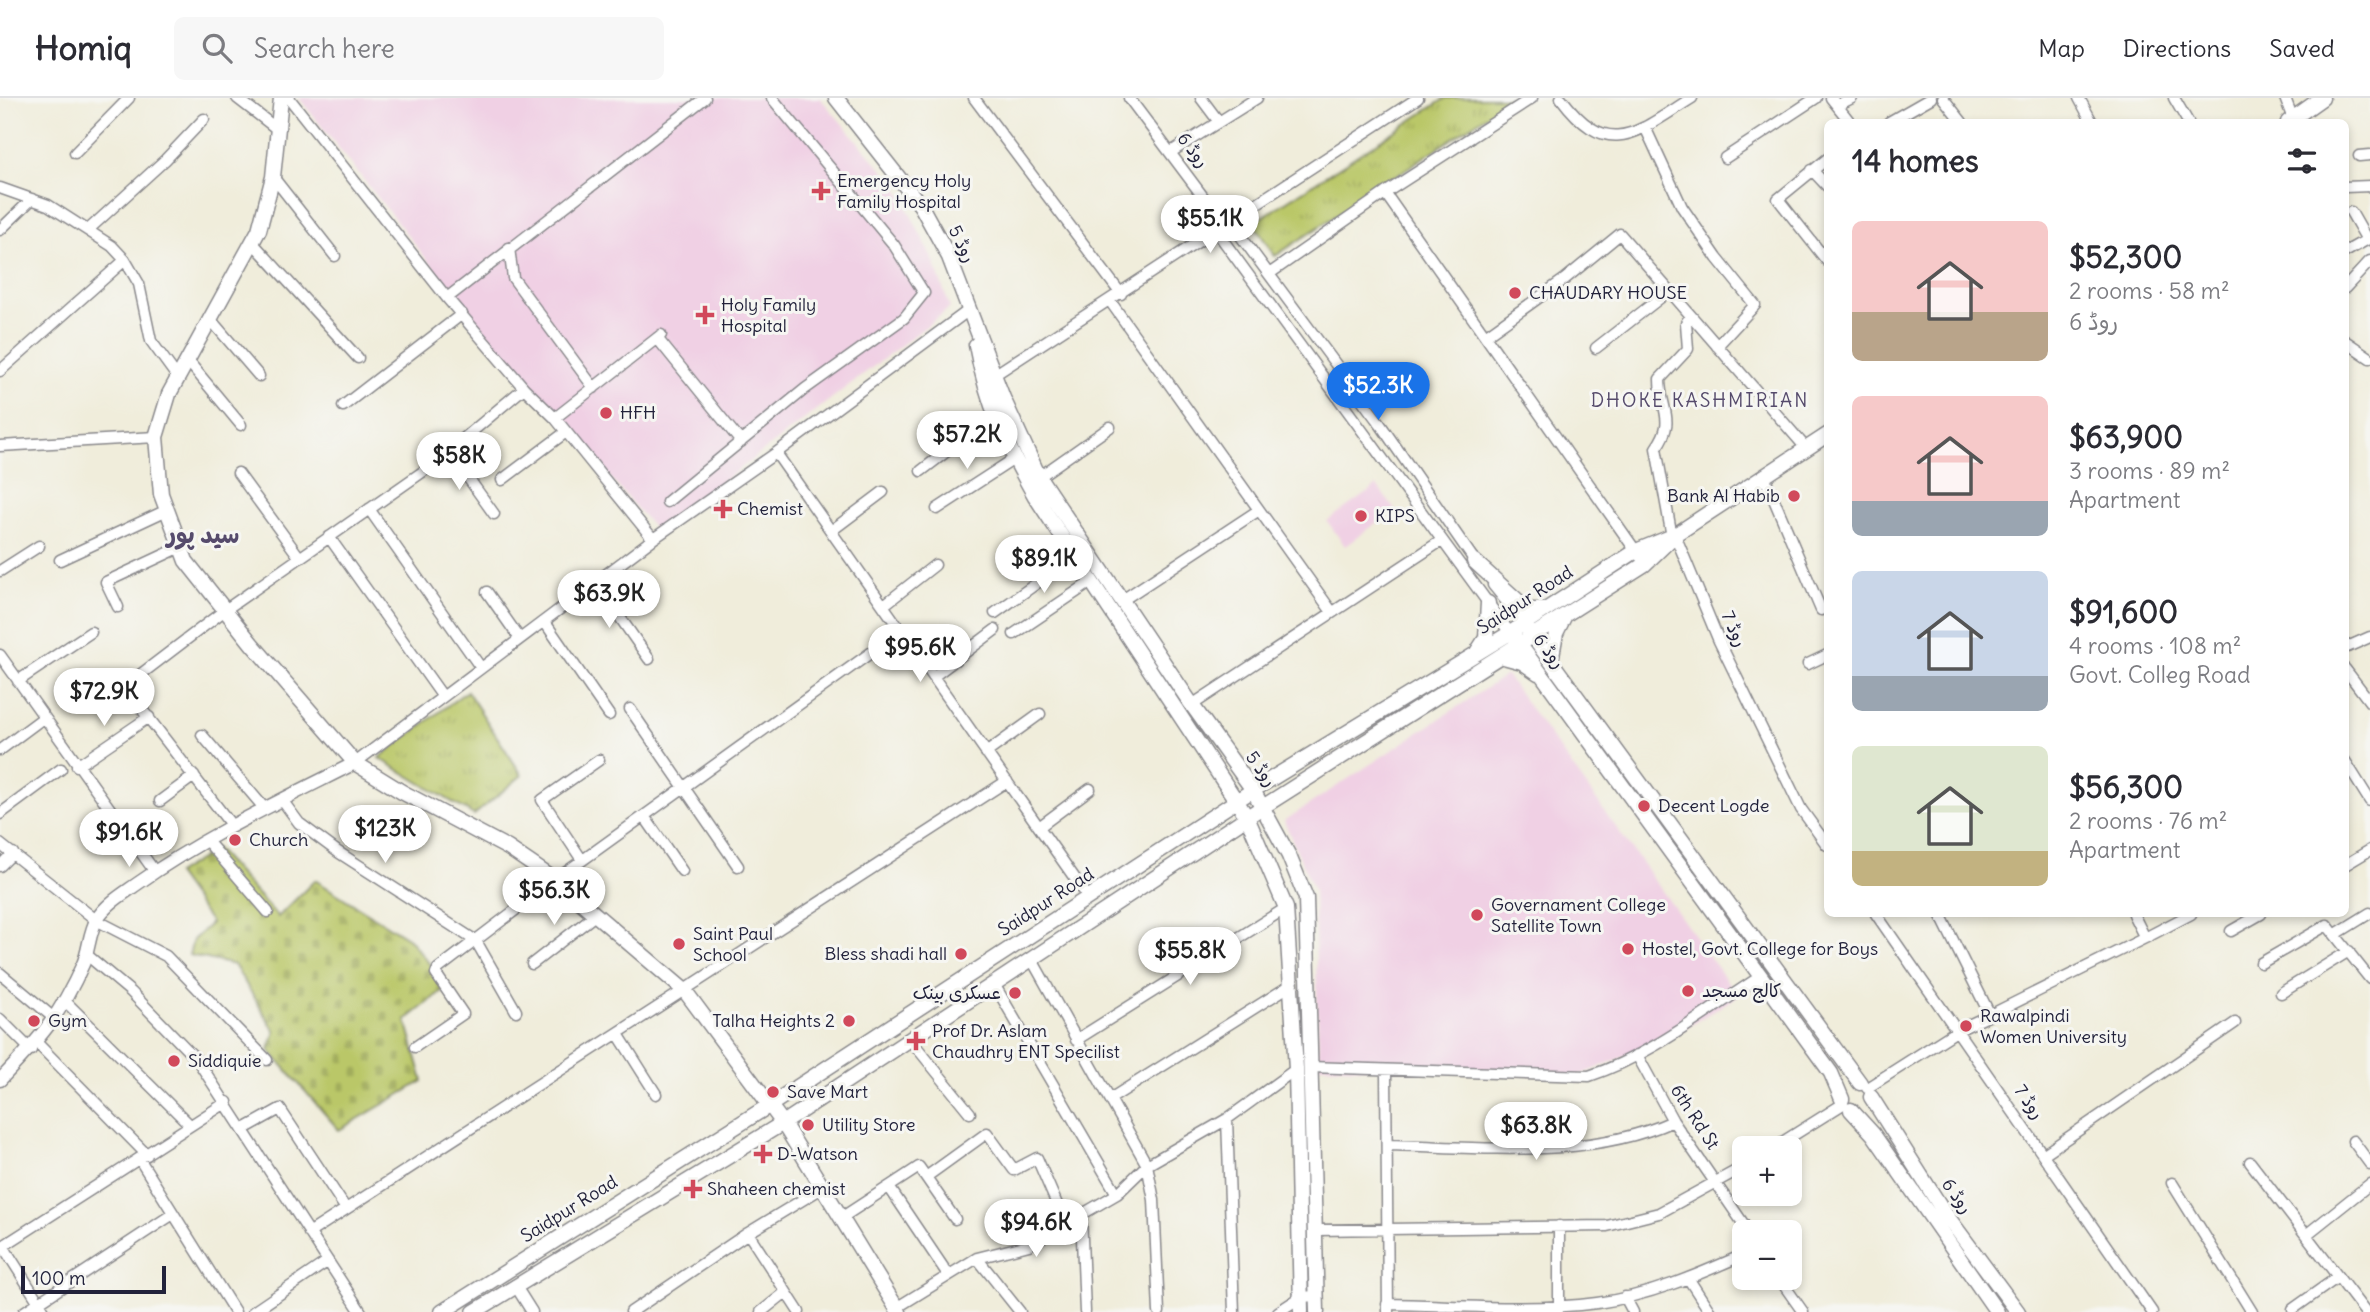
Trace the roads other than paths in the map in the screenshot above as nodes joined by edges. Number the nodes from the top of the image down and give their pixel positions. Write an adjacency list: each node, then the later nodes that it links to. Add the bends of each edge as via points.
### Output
1 (237, 98): 36 (street)
2 (281, 98): 36 (main road)
3 (289, 98): 65 (street)
4 (705, 98): 55 (street)
5 (772, 98): 96 (street, via 894,245 924,293 904,318)
6 (836, 98): 69 (main road, روڈ 5, via 921,206 949,257)
7 (974, 98): 64 (street)
8 (1129, 98): 37 (street, روڈ 6)
9 (1201, 98): 34 (street)
10 (1257, 98): 25 (street)
11 (1418, 98): 50 (street)
12 (1532, 98): 47 (street)
13 (1562, 98): 35 (street, via 1595,133 1623,137)
14 (1692, 98): 35 (street)
15 (1816, 98): 39 (street)
16 (1852, 98): 24 (street)
17 (1931, 98): 28 (street)
18 (1942, 98): 29 (street)
19 (2079, 98): 30 (street)
20 (2174, 98): 31 (street)
21 (2285, 98): 32 (street)
22 (2322, 98): 33 (main road)
23 (123, 100): 38 (street)
24 (1835, 101): 27 (street)
25 (1241, 102): 34 (street)
26 (204, 118): 52 (street)
27 (1848, 119)
28 (1896, 119)
29 (1960, 119)
30 (2090, 119)
31 (2186, 119)
32 (2290, 119)
33 (2294, 119)
34 (1219, 122): 37 (street)
35 (1645, 127): 75 (street, via 1682,207 1755,305)
36 (277, 129): 42 (main road)
37 (1171, 152): 50 (street, روڈ 6)
38 (75, 153)
39 (1725, 158)
40 (1824, 161): 41 (street)
41 (1812, 170): 43 (street); 58 (street, via 1780,196 1778,203)
42 (273, 177): 54 (main road); 57 (street)
43 (1824, 183)
44 (2370, 186): 45 (street)
45 (2349, 187)
46 (0, 188): 48 (street)
47 (1385, 193): 61 (street); 73 (street)
48 (32, 199): 51 (street); 52 (street)
49 (2351, 212): 53 (street)
50 (1225, 227): 61 (street, روڈ 6); 64 (street); 68 (street, روڈ 6)
51 (0, 230)
52 (88, 230): 59 (street)
53 (2368, 239): 56 (street)
54 (253, 243): 72 (main road); 77 (street)
55 (509, 248): 65 (street); 85 (street, via 513,278)
56 (2349, 250)
57 (335, 256)
58 (1824, 257)
59 (125, 260): 80 (street); 82 (street, via 139,284 151,341)
60 (2370, 261): 62 (street)
61 (1269, 274): 66 (street, روڈ 6)
62 (2349, 284)
63 (1669, 291): 71 (street); 73 (street, via 1624,236 1616,234 1565,279); 76 (street)
64 (1121, 294): 67 (street)
65 (447, 298): 70 (street)
66 (1288, 299): 68 (street); 89 (street, روڈ 6)
67 (1110, 302): 83 (street); 112 (street)
68 (1274, 308): 93 (street, روڈ 6)
69 (970, 310): 83 (main road, روڈ 5); 100 (street)
70 (462, 314): 84 (street); 86 (street)
71 (1691, 316): 75 (street); 115 (street, روڈ 7, via 1686,323 1688,349 1660,379 1660,396 1669,420 1656,448)
72 (211, 320): 79 (main road); 81 (street)
73 (1485, 336): 121 (street)
74 (2349, 344): 78 (street)
75 (1717, 346): 98 (street)
76 (1596, 348)
77 (358, 358)
78 (2370, 358)
79 (188, 361): 82 (main road); 90 (street)
80 (0, 371)
81 (259, 376)
82 (178, 378): 94 (main road)
83 (989, 379): 87 (main road, روڈ 5); 105 (main road, روڈ 5)
84 (524, 388): 88 (street); 99 (street)
85 (594, 388): 88 (street); 96 (street, via 659,337)
86 (343, 406)
87 (993, 416): 101 (main road, روڈ 5); 102 (street)
88 (555, 418): 92 (street)
89 (1380, 424): 93 (street); 125 (street, روڈ 6)
90 (240, 425)
91 (1110, 427): 105 (street)
92 (566, 432): 106 (street); 117 (street)
93 (1366, 432): 118 (street, روڈ 6)
94 (156, 437): 97 (street); 111 (main road, via 161,494)
95 (1824, 439): 98 (main road, Saidpur Road)
96 (741, 442): 108 (street)
97 (0, 446)
98 (1806, 448): 104 (main road, Saidpur Road)
99 (449, 451): 109 (street); 113 (street)
100 (776, 453): 114 (street); 117 (street)
101 (1014, 459): 110 (street); 122 (main road, روڈ 5)
102 (921, 471)
103 (239, 473): 123 (street)
104 (1764, 476): 115 (main road, Saidpur Road); 138 (street)
105 (1039, 477): 132 (main road, روڈ 5)
106 (502, 480)
107 (883, 492): 114 (street)
108 (667, 502)
109 (369, 509): 116 (street); 159 (street)
110 (937, 509)
111 (167, 510): 120 (main road); 124 (street)
112 (1259, 510): 132 (street); 139 (street)
113 (495, 514)
114 (831, 531): 134 (street)
115 (1673, 536): 121 (main road, Saidpur Road); 127 (main road, Saidpur Road); 197 (street, روڈ 7, via 1801,809)
116 (329, 537): 123 (street); 164 (street)
117 (653, 539): 130 (street)
118 (1441, 541): 133 (street, روڈ 6); 139 (street)
119 (39, 546): 128 (street)
120 (181, 547): 135 (street, via 106,582); 136 (main road, via 186,561)
121 (1636, 551): 127 (street); 137 (main road, Saidpur Road)
122 (1075, 556): 129 (main road, روڈ 5); 140 (street)
123 (300, 558): 136 (street)
124 (60, 560)
125 (1474, 561): 137 (main road, via 1528,610); 143 (street, روڈ 6)
126 (935, 565): 134 (street)
127 (1645, 565): 141 (main road, Saidpur Road)
128 (0, 571)
129 (1091, 582): 147 (street); 188 (main road, روڈ 5)
130 (596, 583): 142 (street); 156 (street)
131 (487, 592): 150 (street)
132 (1121, 601): 166 (main road, روڈ 5)
133 (1488, 603): 148 (street, روڈ 6); 153 (main road, via 1486,638)
134 (884, 605): 145 (street)
135 (117, 607)
136 (225, 610): 170 (street, via 128,684 127,690); 176 (main road)
137 (1544, 610): 143 (main road, Saidpur Road)
138 (1821, 610)
139 (1332, 612): 166 (street)
140 (995, 613)
141 (1565, 616): 148 (main road, Saidpur Road); 157 (main road, via 1556,633)
142 (544, 621): 150 (street); 169 (street)
143 (1524, 623): 148 (main road, روڈ 6)
144 (995, 630): 161 (street)
145 (901, 631): 161 (street); 182 (street)
146 (91, 632): 163 (street)
147 (1014, 634)
148 (1521, 637): 153 (main road, Saidpur Road); 154 (main road, Saidpur Road); 157 (main road, روڈ 6); 162 (main road, روڈ 6)
149 (2370, 637): 151 (street)
150 (520, 639): 159 (street)
151 (2349, 646)
152 (0, 654): 163 (street)
153 (1474, 656): 184 (main road, Saidpur Road)
154 (1500, 656): 162 (main road, via 1522,662); 189 (main road, Saidpur Road)
155 (1824, 656): 158 (street)
156 (649, 659)
157 (1551, 661): 252 (main road, روڈ 6)
158 (1808, 664)
159 (481, 668): 164 (street)
160 (2349, 675): 165 (street)
161 (934, 676): 174 (street)
162 (1547, 680): 230 (main road, روڈ 6)
163 (18, 681): 171 (street)
164 (443, 697): 176 (street)
165 (2370, 702)
166 (1192, 705): 184 (main road, روڈ 5)
167 (630, 709): 182 (street)
168 (1040, 714): 174 (street)
169 (609, 715)
170 (149, 717): 177 (street); 180 (street)
171 (43, 718): 173 (street); 177 (street)
172 (202, 735): 190 (street)
173 (0, 750)
174 (986, 753): 181 (street)
175 (599, 760): 201 (street, via 542,800)
176 (355, 763): 185 (street); 207 (main road, via 508,848)
177 (77, 766): 206 (street)
178 (2349, 767): 186 (street)
179 (61, 769): 191 (street)
180 (194, 776): 187 (street); 194 (street)
181 (1007, 781): 195 (street); 233 (street)
182 (683, 788): 192 (street); 204 (street)
183 (1090, 789): 195 (street)
184 (1253, 790): 188 (main road, Saidpur Road); 189 (main road, روڈ 5)
185 (282, 800): 190 (street); 222 (street, via 299,823 338,852)
186 (2370, 801)
187 (160, 802)
188 (1236, 802): 193 (main road, روڈ 5); 208 (main road, Saidpur Road)
189 (1264, 807): 193 (main road, Saidpur Road); 249 (main road, روڈ 5, via 1306,898)
190 (265, 809): 194 (street)
191 (0, 814)
192 (644, 816): 201 (street); 205 (street)
193 (1247, 817): 209 (main road, روڈ 5); 225 (main road, Saidpur Road)
194 (232, 826): 196 (street)
195 (1039, 827): 208 (street)
196 (207, 841): 206 (street); 210 (street)
197 (1824, 841)
198 (0, 844): 200 (street)
199 (2370, 850): 202 (street)
200 (13, 853): 203 (street); 218 (street)
201 (582, 860): 207 (street)
202 (2349, 863)
203 (0, 866)
204 (738, 866)
205 (682, 871)
206 (155, 872): 218 (street, via 113,901)
207 (555, 880): 212 (main road); 222 (street)
208 (1088, 897): 257 (main road, Saidpur Road)
209 (1286, 908): 232 (main road, روڈ 5); 244 (street)
210 (268, 912)
211 (2370, 913): 220 (street)
212 (595, 915): 227 (street); 233 (main road)
213 (1878, 917): 241 (street, روڈ 7)
214 (1941, 917): 237 (street)
215 (2134, 917): 221 (street)
216 (2185, 917): 221 (street)
217 (2256, 917): 219 (street)
218 (96, 920): 224 (street); 248 (street, via 166,956)
219 (2231, 931)
220 (2336, 934): 223 (street); 226 (street, via 2323,925)
221 (2145, 938): 237 (street)
222 (476, 941): 236 (street); 246 (street, via 436,971 462,1016)
223 (2349, 951): 229 (street); 234 (street)
224 (87, 955): 235 (street); 255 (street, via 131,992 198,1061)
225 (1031, 958): 231 (main road, Saidpur Road); 244 (street)
226 (2261, 963)
227 (532, 964)
228 (0, 973): 239 (street)
229 (2369, 976)
230 (1760, 977): 247 (street); 256 (main road, روڈ 6, via 1831,1073)
231 (994, 984): 243 (main road, Saidpur Road); 279 (street)
232 (1291, 985): 249 (main road, روڈ 5); 254 (street)
233 (685, 991): 242 (street); 257 (main road)
234 (2281, 993)
235 (66, 1002): 239 (street); 262 (street)
236 (516, 1011)
237 (1990, 1015): 241 (street)
238 (0, 1019): 245 (street)
239 (55, 1019): 245 (street)
240 (2235, 1023): 267 (street)
241 (1958, 1030): 252 (street); 267 (street, روڈ 7)
242 (618, 1034): 253 (street); 280 (street)
243 (910, 1040): 258 (street); 261 (main road, Saidpur Road)
244 (1076, 1040): 254 (street)
245 (34, 1046): 251 (street); 268 (street)
246 (415, 1047)
247 (1637, 1055): 250 (street, via 1589,1076); 260 (street, 6th Rd St)
248 (267, 1060)
249 (1303, 1068): 250 (street); 259 (street); 289 (main road, روڈ 5); 304 (main road, روڈ 5)
250 (1386, 1072): 266 (street)
251 (0, 1080)
252 (1866, 1089): 256 (main road, via 1848,1084); 256 (main road, via 1864,1109); 330 (main road, روڈ 6, via 1944,1212)
253 (656, 1094)
254 (1110, 1099): 271 (street)
255 (227, 1102): 262 (street); 263 (street)
256 (1845, 1104): 264 (street); 329 (main road, روڈ 6, via 1873,1134)
257 (770, 1105): 261 (main road); 314 (main road, Saidpur Road)
258 (970, 1113)
259 (1227, 1119): 271 (street); 323 (street)
260 (1673, 1121): 266 (street, via 1623,1140 1582,1144); 274 (street, 6th Rd St)
261 (783, 1123): 278 (main road); 300 (main road, Saidpur Road)
262 (190, 1125): 268 (street)
263 (243, 1129): 280 (street, via 280,1109); 290 (street)
264 (1793, 1136)
265 (2353, 1141): 270 (street)
266 (1388, 1145): 288 (street)
267 (2045, 1154): 331 (street, روڈ 7)
268 (143, 1158): 281 (street); 293 (street)
269 (2250, 1162): 292 (street)
270 (2370, 1164)
271 (1147, 1165): 279 (street); 322 (street, via 1154,1200)
272 (1732, 1174): 274 (street)
273 (926, 1177): 277 (street, via 919,1167); 284 (street); 286 (street, via 987,1133 1014,1170 1037,1158)
274 (1718, 1183): 285 (street, 6th Rd St); 287 (street, via 1659,1213 1607,1226)
275 (2172, 1183): 332 (street)
276 (2370, 1184): 292 (street)
277 (889, 1187): 283 (street); 297 (street)
278 (822, 1188): 283 (main road); 291 (street)
279 (1117, 1194): 282 (street)
280 (346, 1209): 290 (street)
281 (173, 1214): 305 (street); 311 (street)
282 (1081, 1214): 286 (street); 321 (street)
283 (841, 1218): 309 (main road)
284 (955, 1219)
285 (1741, 1220)
286 (1065, 1223): 294 (street, via 1028,1245)
287 (1559, 1226): 288 (street); 307 (street)
288 (1386, 1227): 289 (street); 306 (street)
289 (1315, 1230): 304 (main road, روڈ 5)
290 (309, 1233): 296 (street)
291 (748, 1233): 302 (street); 317 (street)
292 (2306, 1235): 298 (street)
293 (2, 1247): 305 (street)
294 (977, 1258): 297 (street); 320 (street)
295 (1732, 1259): 299 (street)
296 (328, 1261): 312 (street); 313 (street)
297 (947, 1273): 309 (street)
298 (2338, 1277): 308 (street); 333 (street)
299 (1688, 1278): 303 (street); 327 (street)
300 (515, 1284): 315 (main road, Saidpur Road); 316 (street)
301 (1787, 1290): 328 (street)
302 (786, 1293): 318 (street); 319 (street)
303 (1625, 1297): 307 (street); 326 (street)
304 (1306, 1302): 324 (street); 325 (main road, روڈ 5)
305 (41, 1307): 310 (street)
306 (1388, 1308): 307 (street)
307 (1559, 1308)
308 (2292, 1309)
309 (897, 1310)
310 (24, 1312)
311 (235, 1312)
312 (253, 1312)
313 (361, 1312)
314 (442, 1312)
315 (474, 1312)
316 (532, 1312)
317 (631, 1312)
318 (761, 1312)
319 (799, 1312)
320 (1020, 1312)
321 (1085, 1312)
322 (1158, 1312)
323 (1234, 1312)
324 (1278, 1312)
325 (1317, 1312)
326 (1633, 1312)
327 (1710, 1312)
328 (1803, 1312)
329 (1997, 1312)
330 (2018, 1312)
331 (2152, 1312)
332 (2252, 1312)
333 (2365, 1312)

